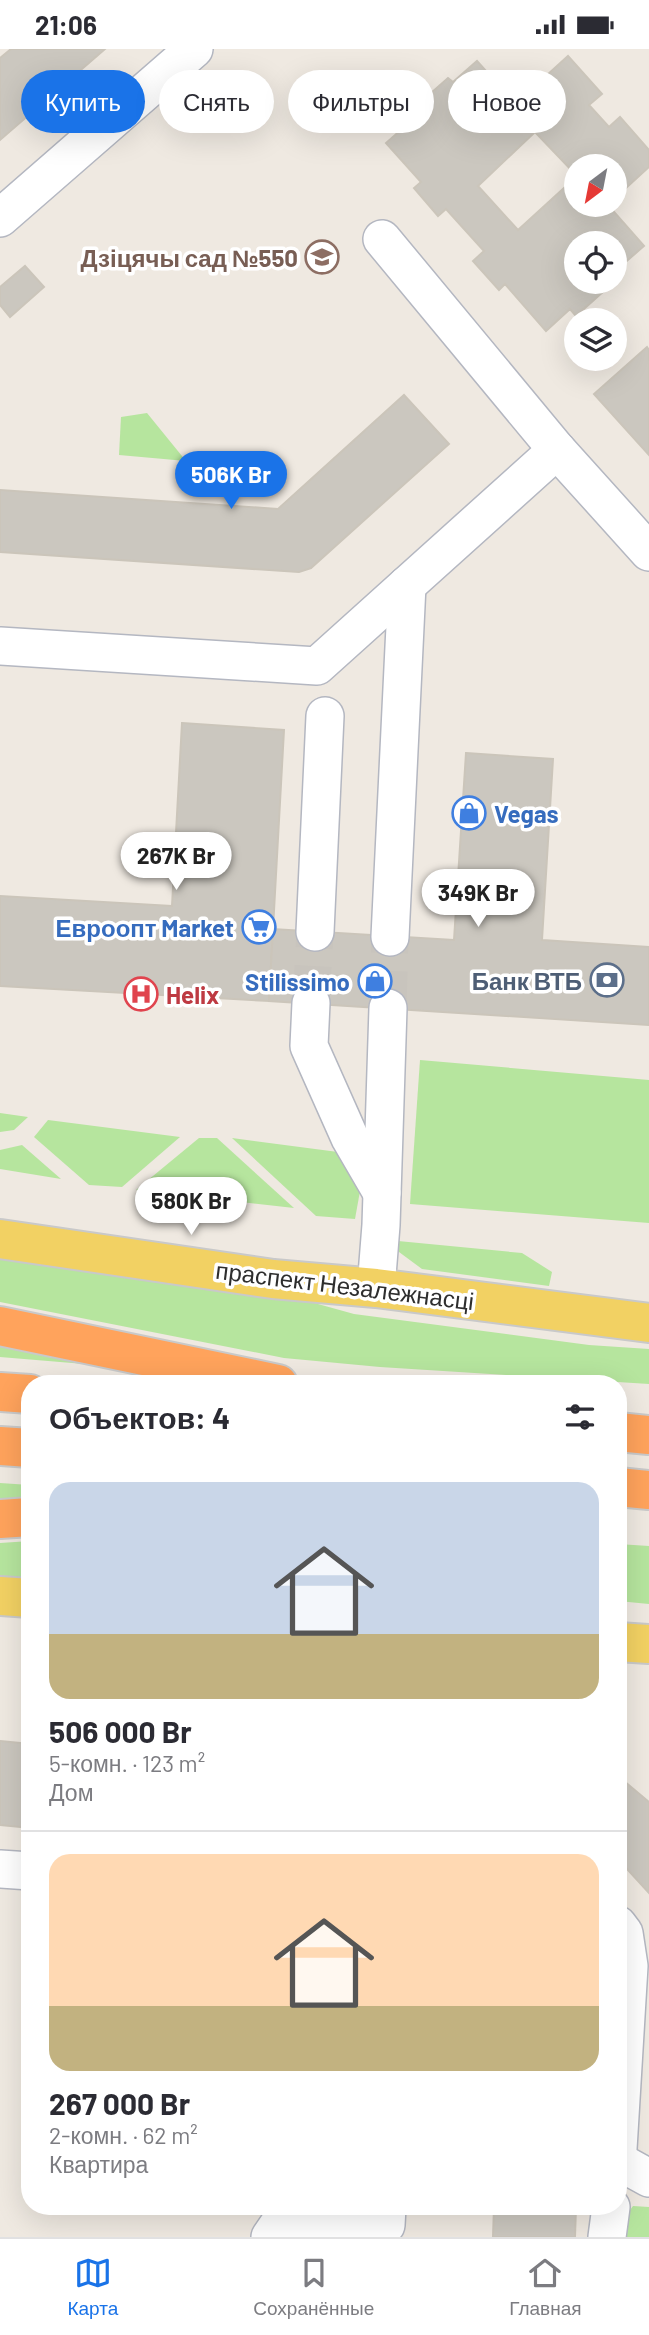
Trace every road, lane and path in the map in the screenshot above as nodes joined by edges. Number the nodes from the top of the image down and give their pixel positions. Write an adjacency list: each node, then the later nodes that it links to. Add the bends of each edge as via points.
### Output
1 (194, 49): 2 (lane)
2 (0, 218)
3 (382, 239): 4 (lane)
4 (557, 450): 5 (lane); 6 (lane)
5 (649, 552)
6 (407, 585): 7 (lane, via 317,666); 10 (lane)
7 (0, 646)
8 (326, 716): 9 (lane)
9 (315, 932)
10 (390, 937)
11 (311, 1003): 13 (lane, via 309,1046 350,1138)
12 (388, 1008): 13 (lane)
13 (382, 1193): 15 (lane)
14 (0, 1239): 15 (main road, праспект Незалежнасці, via 273,1279)
15 (376, 1288): 16 (main road, праспект Незалежнасці)
16 (649, 1323)
17 (0, 1326): 18 (highway)
18 (235, 1375)
19 (0, 1392): 20 (highway)
20 (21, 1393)
21 (627, 1433): 22 (highway)
22 (649, 1434)
23 (0, 1446): 24 (highway)
24 (21, 1447)
25 (627, 1488): 26 (highway)
26 (649, 1490)
27 (21, 1518): 28 (highway)
28 (0, 1519)
29 (0, 1596): 30 (main road)
30 (21, 1597)
31 (627, 1643): 32 (main road)
32 (649, 1644)
33 (0, 1869): 34 (lane)
34 (21, 1870)
35 (627, 1940): 36 (lane)
36 (639, 1967): 37 (lane)
37 (627, 2071)
38 (627, 2166): 39 (lane)
39 (649, 2178)
40 (387, 2215): 42 (lane, via 386,2225 283,2218)
41 (610, 2215): 43 (lane)
42 (270, 2237)
43 (607, 2237)

